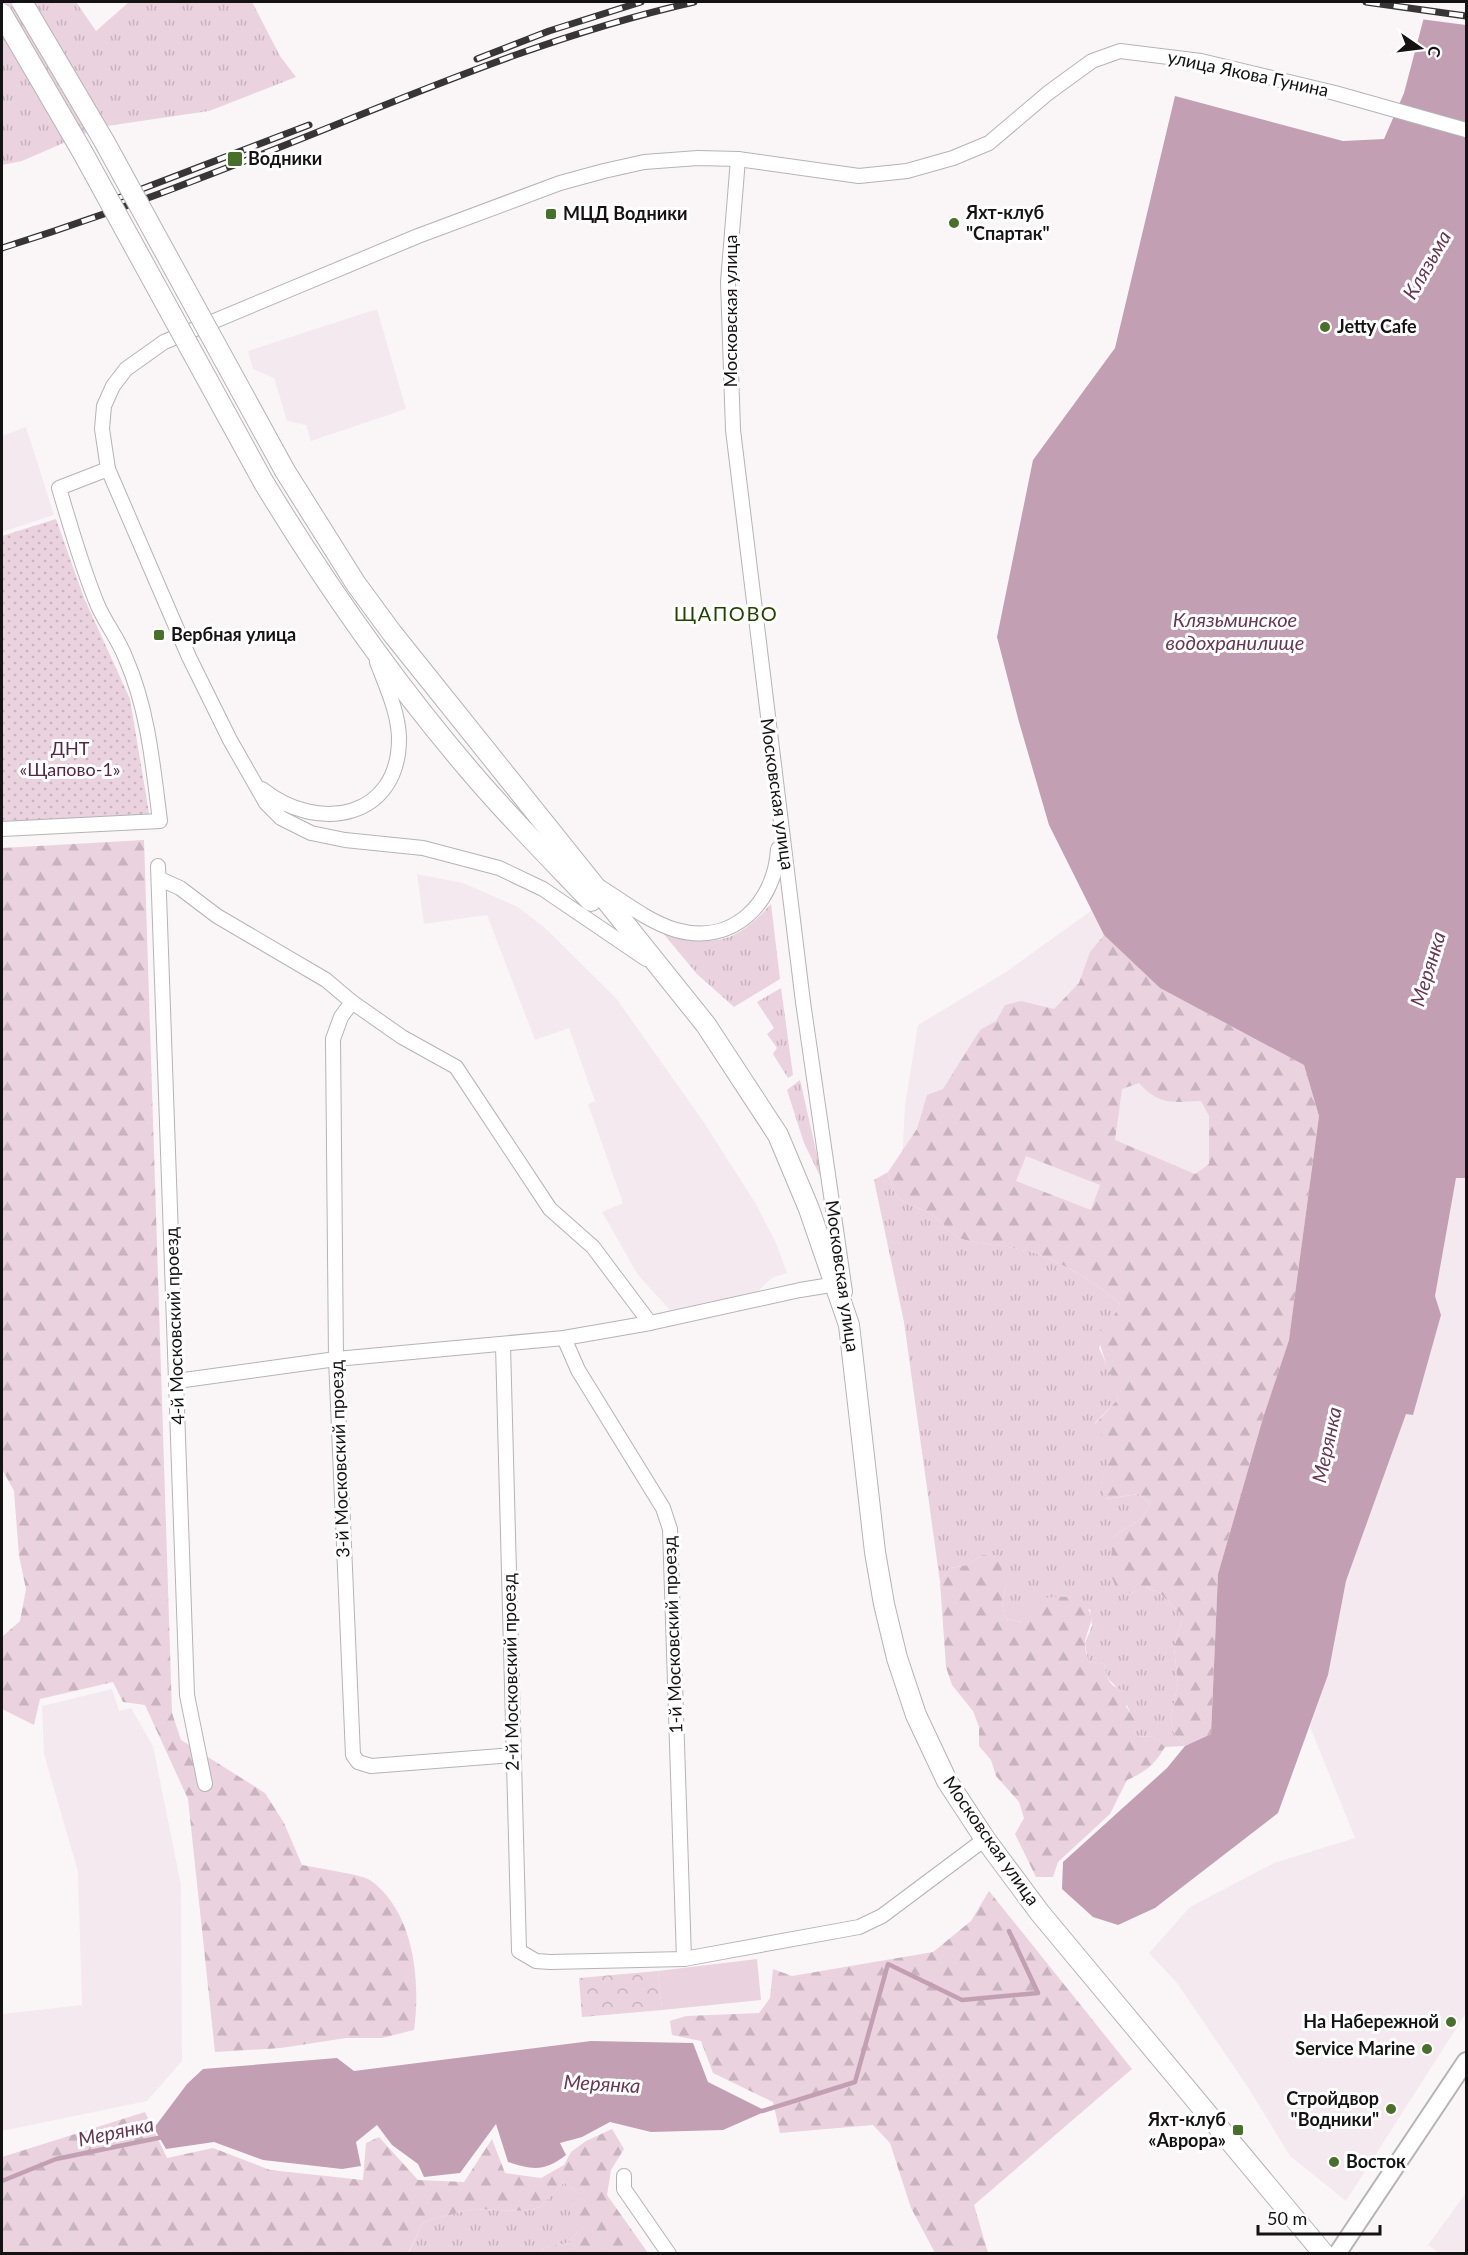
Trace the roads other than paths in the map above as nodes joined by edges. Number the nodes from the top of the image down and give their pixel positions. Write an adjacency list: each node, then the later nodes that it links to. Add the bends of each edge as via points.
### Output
1 (22, 2): 10 (main road, bridge, via 104,141 285,471 356,584)
2 (2, 14): 6 (main road, bridge, via 264,483)
3 (1467, 130): 4 (street, улица Якова Гунина, via 1201,61 1120,51 1092,61 989,143 908,171 859,176)
4 (738, 159): 5 (street, улица Якова Гунина, via 644,162 560,183 449,223 164,342 126,369 104,406 102,429); 8 (street, Московская улица, via 728,282 731,404)
5 (108, 469): 7 (street, улица Якова Гунина, via 181,639); 9 (street, via 59,488 82,568 127,659 140,699 160,820)
6 (371, 646): 7 (street, via 392,701 399,738 395,767 378,794 351,812 321,816 275,799); 11 (main road, via 470,772)
7 (249, 774): 11 (street, улица Якова Гунина, via 266,803 297,828 327,838 423,848 499,868 543,889)
8 (780, 814): 10 (street, via 777,866 770,889 756,910 736,923 696,933 676,930); 16 (street, Московская улица, via 802,1002)
9 (2, 829)
10 (590, 880): 12 (main road)
11 (648, 960): 12 (main road)
12 (671, 981): 14 (main road, via 734,1064 778,1135)
13 (352, 1002): 15 (street, via 402,1037 456,1067 550,1209 593,1247); 19 (street, 3-й Московский проезд, via 333,1039); 20 (street, 4-й Московский проезд, via 326,980 217,916 159,873)
14 (837, 1284): 15 (street); 16 (main road)
15 (650, 1323): 17 (street)
16 (849, 1325): 23 (main road, Московская улица, via 875,1552 897,1658 916,1714 947,1780)
17 (564, 1338): 18 (street); 24 (street, 1-й Московский проезд, via 579,1370 663,1508 670,1529)
18 (503, 1346): 19 (street); 21 (street, 2-й Московский проезд)
19 (336, 1359): 20 (street); 21 (street, 3-й Московский проезд, via 353,1755 358,1762 371,1767)
20 (177, 1381): 22 (street, 4-й Московский проезд, via 187,1695)
21 (513, 1755): 24 (street, 2-й Московский проезд, via 518,1947 524,1955 536,1961)
22 (205, 1784)
23 (985, 1839): 24 (street, via 882,1916 859,1927); 28 (main road, Московская улица, via 1040,1913)
24 (684, 1959)
25 (1467, 2061): 29 (street)
26 (624, 2176): 27 (street, via 624,2189)
27 (669, 2253)
28 (1324, 2253)
29 (1337, 2253)

